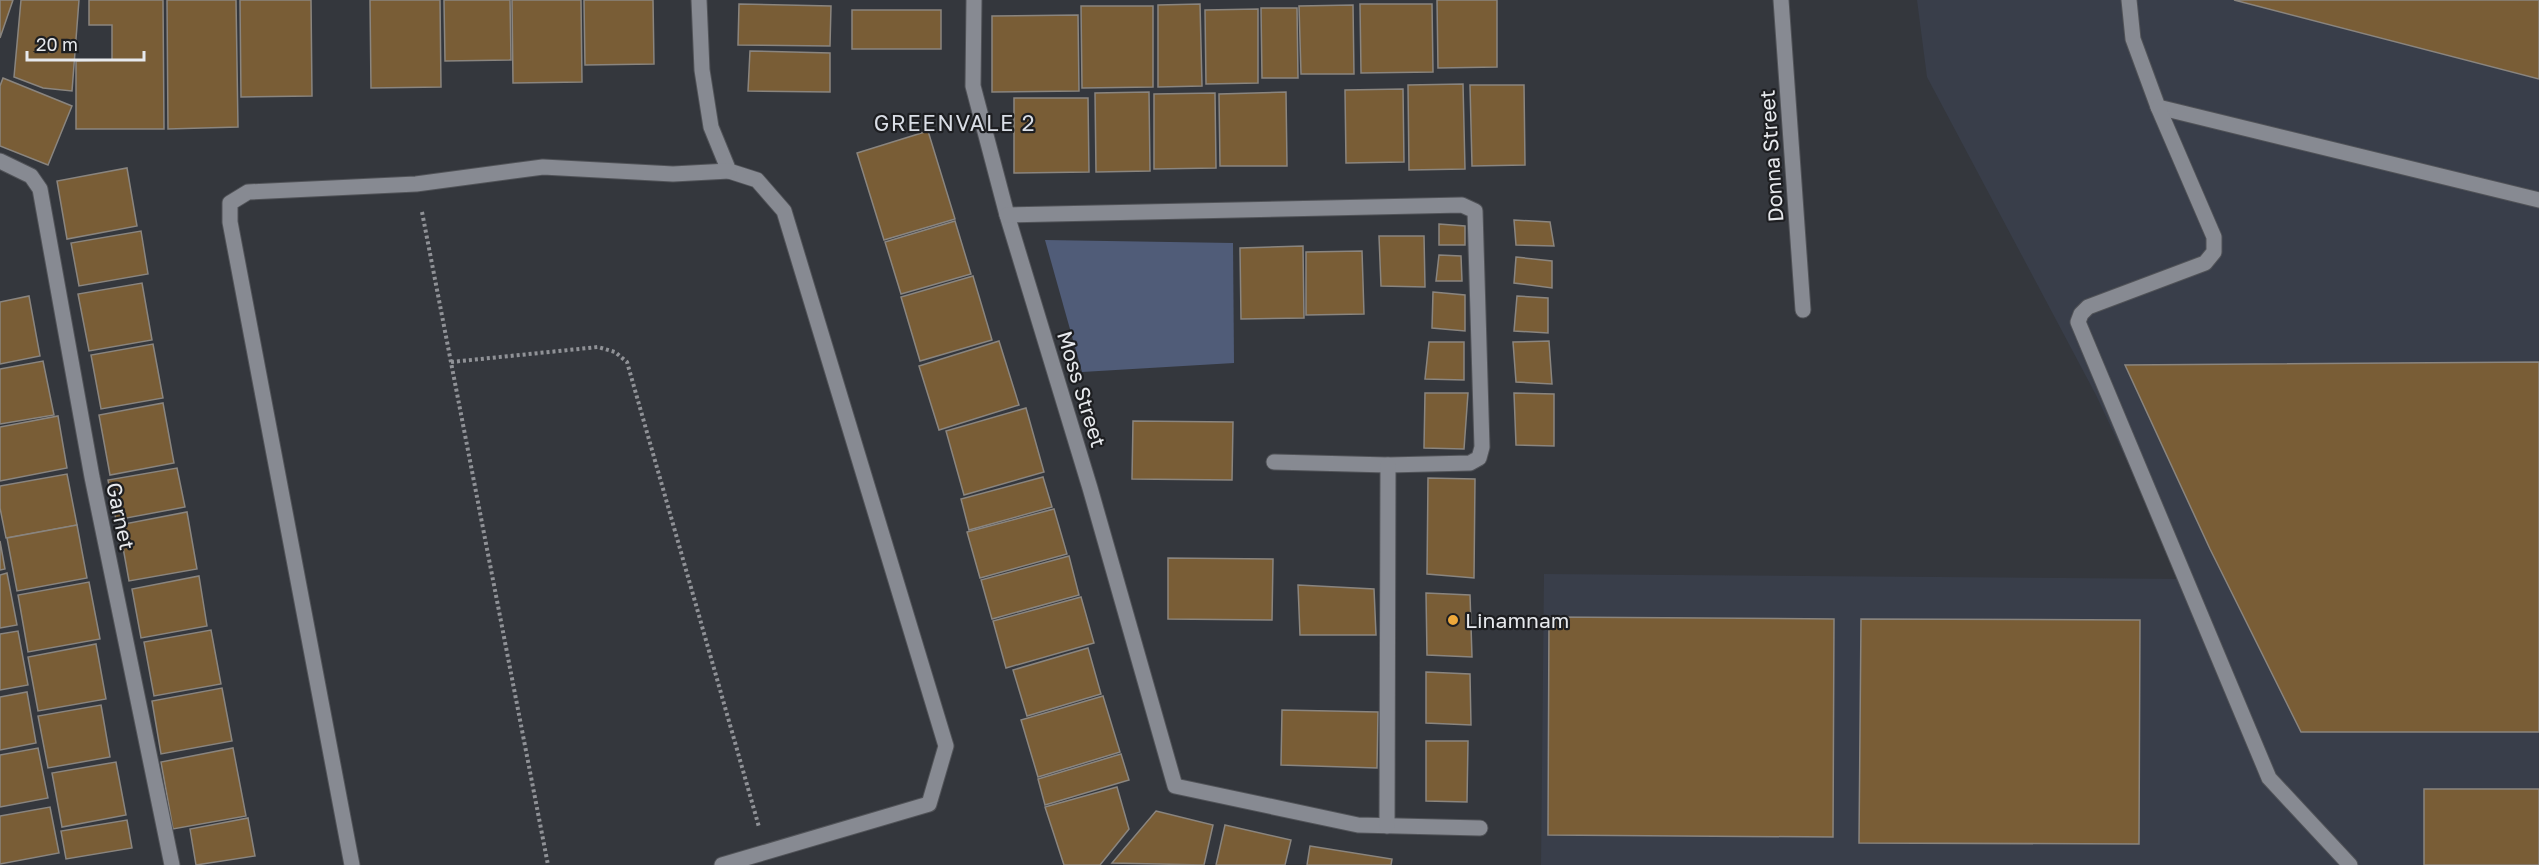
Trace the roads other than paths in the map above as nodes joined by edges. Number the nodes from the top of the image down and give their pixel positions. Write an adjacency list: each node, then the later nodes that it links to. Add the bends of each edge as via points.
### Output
1 (699, 0): 7 (street, via 702,70 711,127)
2 (974, 0): 9 (street, Moss Street, via 974,86)
3 (1781, 0): 10 (street, Donna Street)
4 (2129, 0): 5 (street, via 2133,39)
5 (2158, 107): 8 (street); 18 (street, via 2214,237 2214,252 2205,263 2088,307 2078,321 2269,778)
6 (0, 161): 15 (street, Garnet, via 31,176 40,189 92,477)
7 (729, 171): 16 (street, via 673,174 543,167 416,184 248,192 230,203 230,222); 17 (street, via 757,180 784,211 946,746 929,804)
8 (2539, 200)
9 (1007, 215): 12 (street, via 1469,206 1477,219 1482,453 1470,463); 13 (street, Moss Street, via 1175,786 1358,825)
10 (1803, 310)
11 (1274, 462): 12 (street)
12 (1388, 465): 13 (street)
13 (1387, 826): 14 (street)
14 (1480, 828)
15 (172, 865)
16 (352, 865)
17 (722, 865)
18 (2350, 865)

